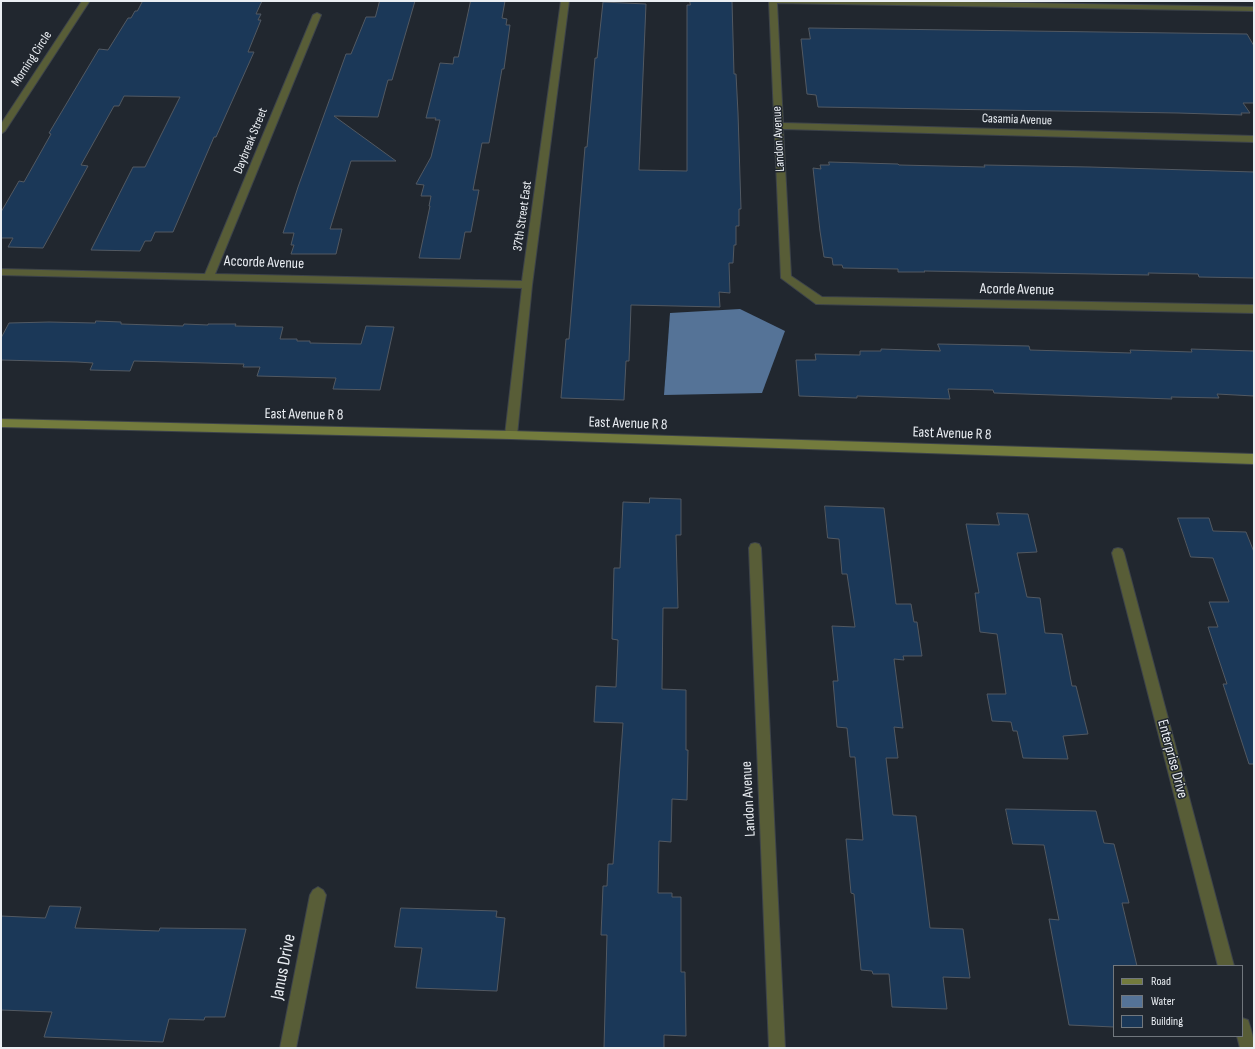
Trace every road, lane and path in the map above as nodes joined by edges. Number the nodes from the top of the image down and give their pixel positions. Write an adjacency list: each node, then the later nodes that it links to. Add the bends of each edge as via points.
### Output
1 (565, 1): 12 (street, 37th Street East)
2 (773, 1): 4 (street); 6 (street, Landon Avenue)
3 (85, 2): 7 (street, Morning Circle)
4 (1254, 9)
5 (317, 15): 10 (street, Daybreak Street)
6 (779, 126): 8 (street, Casamia Avenue); 11 (street, Landon Avenue)
7 (1, 131)
8 (1254, 139)
9 (1, 272): 10 (street, Accorde Avenue)
10 (209, 276): 12 (street, Accorde Avenue)
11 (786, 278): 13 (street, Acorde Avenue, via 820,301)
12 (527, 285): 15 (street, 37th Street East)
13 (1254, 309)
14 (1, 423): 15 (street, East Avenue R 8)
15 (511, 435): 16 (street, East Avenue R 8)
16 (1254, 459)
17 (755, 548): 23 (street, Landon Avenue)
18 (1118, 553): 20 (street, Enterprise Drive)
19 (318, 895): 22 (street, Janus Drive)
20 (1226, 965)
21 (1243, 1030): 24 (street)
22 (288, 1048)
23 (777, 1048)
24 (1248, 1048)

